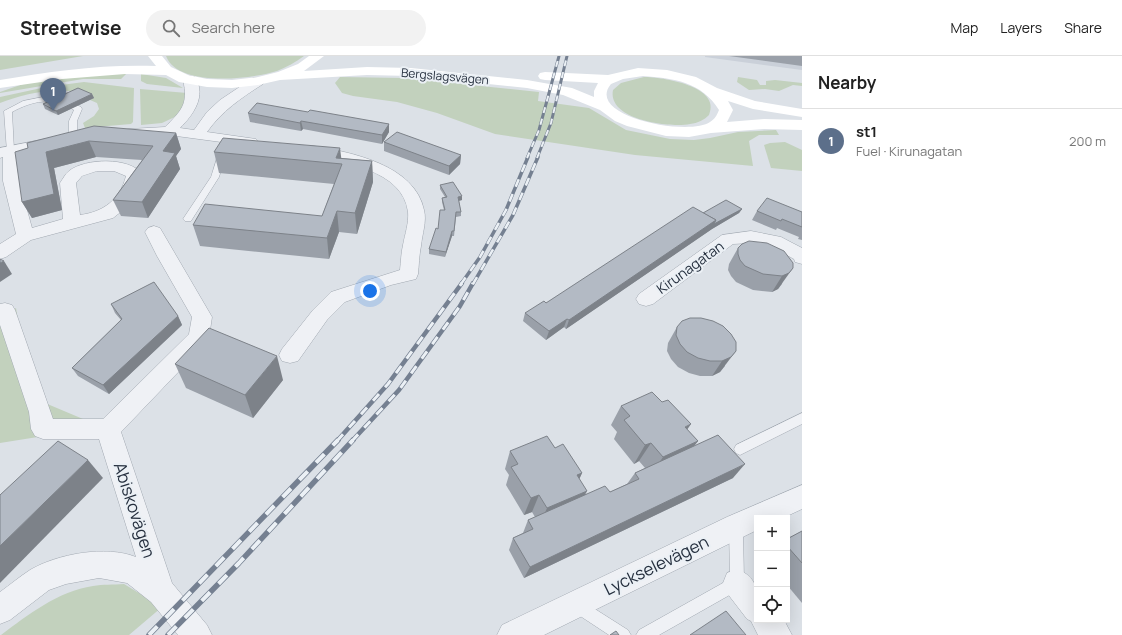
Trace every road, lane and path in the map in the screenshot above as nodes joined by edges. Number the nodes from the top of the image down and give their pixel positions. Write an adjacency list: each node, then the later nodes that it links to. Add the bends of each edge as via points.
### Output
1 (156, 56): 5 (main road, via 159,64)
2 (317, 56): 7 (main road, via 298,70)
3 (391, 58): 8 (main road, Bergslagsvägen, via 524,75)
4 (76, 60): 6 (main road)
5 (167, 71): 9 (main road); 11 (main road, via 121,69 77,72)
6 (0, 75)
7 (282, 76): 10 (main road); 13 (main road, Bergslagsvägen, via 366,71 418,73 527,84 567,91)
8 (609, 79): 12 (main road, Bergslagsvägen, via 630,73 658,73 695,81); 13 (main road, via 601,92)
9 (190, 80): 10 (main road, via 230,84); 19 (street, via 194,92 193,103)
10 (258, 81): 21 (street, via 224,103)
11 (0, 84)
12 (714, 92): 16 (main road, via 752,104); 18 (main road, via 726,110 721,120)
13 (605, 107): 18 (main road, Bergslagsvägen, via 624,119 652,128 673,132)
14 (8, 111): 15 (lane); 23 (lane, via 20,104 40,99 64,99 78,109 73,121); 26 (lane)
15 (0, 113)
16 (802, 113)
17 (802, 125): 18 (main road, via 764,124)
18 (710, 128)
19 (169, 131): 20 (street); 21 (street)
20 (113, 134)
21 (198, 134): 24 (street)
22 (89, 136): 23 (street)
23 (74, 138): 26 (street)
24 (227, 138): 25 (street); 29 (lane, via 215,177)
25 (264, 144)
26 (5, 145): 28 (street, via 12,181)
27 (301, 149): 37 (street, via 352,159 392,178 409,190 416,209 416,227 409,274 338,297 320,315)
28 (7, 192): 32 (street)
29 (188, 219)
30 (72, 223): 32 (street)
31 (154, 232): 39 (street, via 202,317 199,337)
32 (25, 236): 33 (street)
33 (0, 253)
34 (802, 258): 35 (street, Kirunagatan, via 774,241 751,237 728,240)
35 (646, 298)
36 (5, 310): 39 (street, via 40,412 43,429)
37 (290, 354)
38 (802, 418): 40 (lane)
39 (108, 429): 44 (street, Abiskovägen)
40 (740, 449)
41 (802, 497): 42 (street, Lyckselevägen)
42 (736, 526): 43 (lane); 45 (street, Lyckselevägen)
43 (737, 583): 46 (street); 52 (lane)
44 (161, 592): 47 (street, Abiskovägen, via 133,570 99,564 66,570 40,580); 49 (street, Abiskovägen)
45 (575, 605): 50 (street, Lyckselevägen); 51 (lane)
46 (754, 605)
47 (0, 610)
48 (767, 623): 53 (street)
49 (197, 635)
50 (512, 635)
51 (623, 635)
52 (644, 635)
53 (777, 635)

